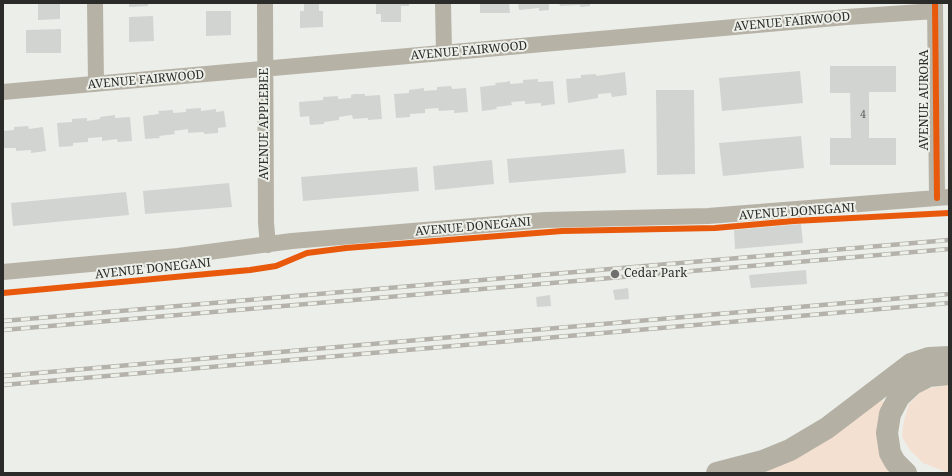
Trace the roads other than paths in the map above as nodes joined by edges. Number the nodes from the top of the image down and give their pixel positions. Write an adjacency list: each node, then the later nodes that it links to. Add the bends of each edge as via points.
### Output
1 (95, 3): 7 (street)
2 (265, 3): 6 (street, AVENUE APPLEBEE)
3 (443, 3): 5 (street)
4 (935, 7): 5 (street, AVENUE FAIRWOOD); 9 (street, AVENUE AURORA)
5 (444, 53): 6 (street, AVENUE FAIRWOOD)
6 (265, 70): 7 (street, AVENUE FAIRWOOD); 10 (street, AVENUE APPLEBEE)
7 (96, 84): 8 (street, AVENUE FAIRWOOD)
8 (3, 92)
9 (943, 197): 10 (street, AVENUE DONEGANI, via 708,216 545,220 323,238)
10 (268, 245): 11 (street, AVENUE DONEGANI)
11 (3, 272)
12 (949, 357): 14 (highway, via 929,358 912,364 827,428 790,450 764,461)
13 (949, 374): 15 (highway, via 929,376 913,384 899,397 890,414 887,433 890,453)
14 (717, 473)
15 (906, 473)

